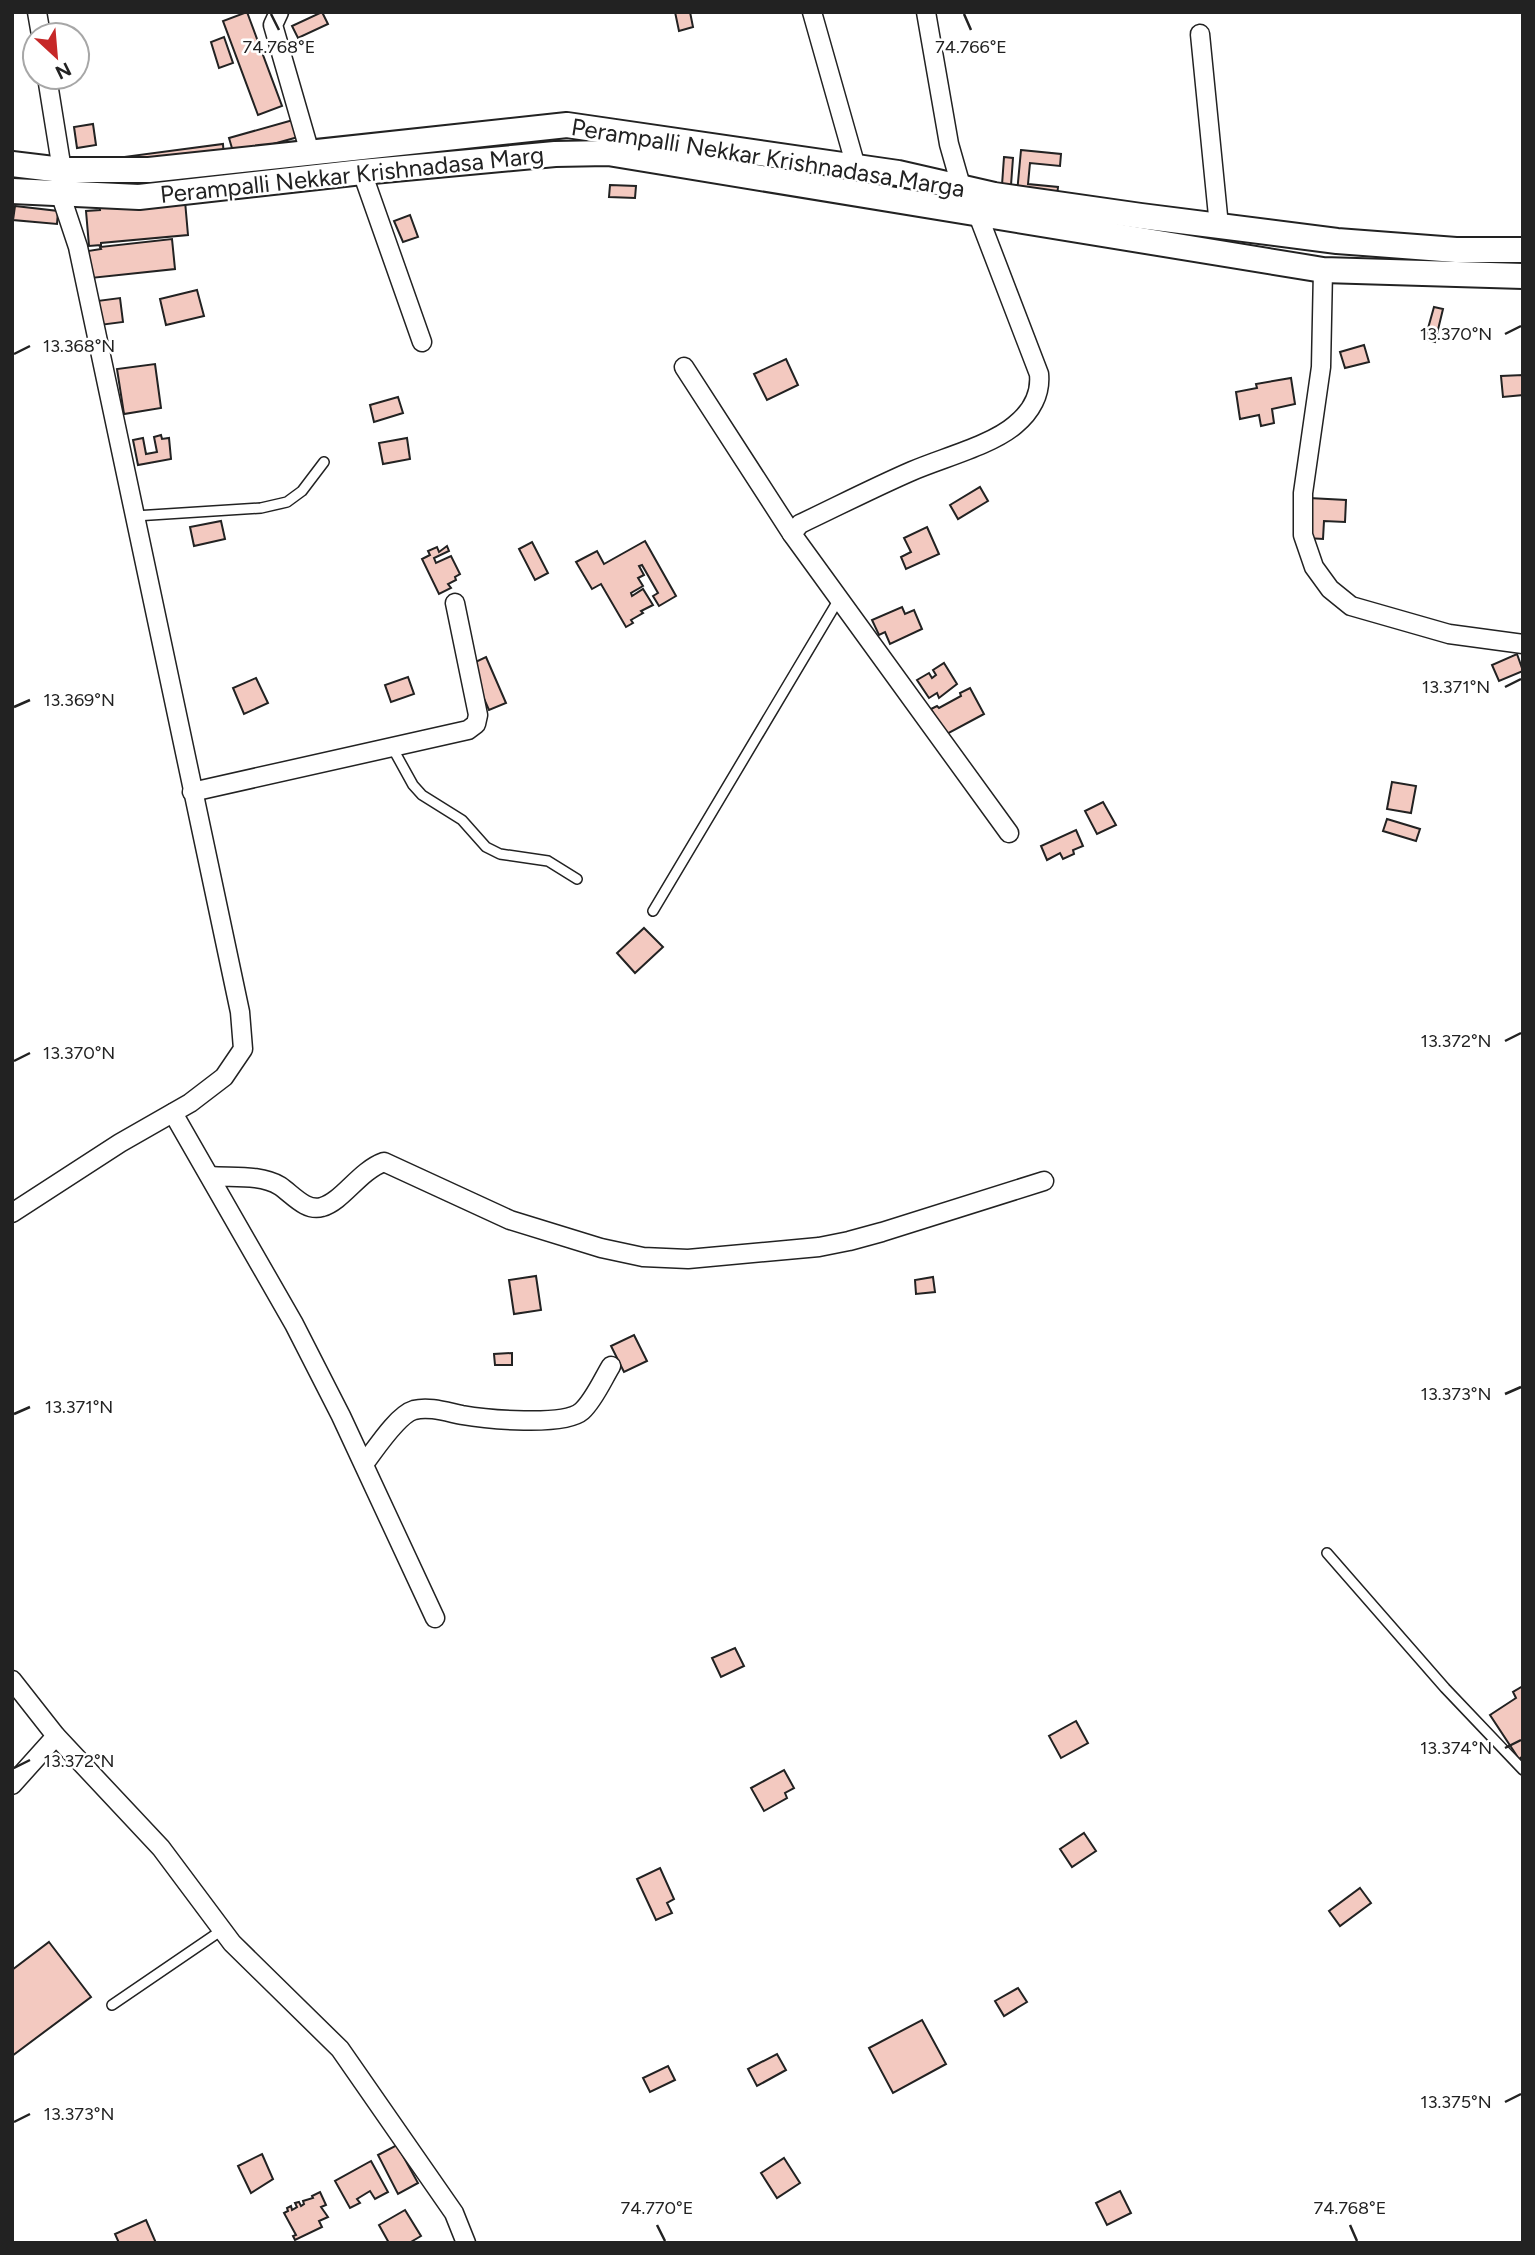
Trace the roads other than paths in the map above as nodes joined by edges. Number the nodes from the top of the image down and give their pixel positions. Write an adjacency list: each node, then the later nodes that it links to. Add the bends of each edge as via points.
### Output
1 (279, 12): 6 (street, via 273,24)
2 (812, 12): 8 (street)
3 (926, 12): 11 (street)
4 (1199, 34): 14 (street)
5 (49, 91): 10 (street)
6 (310, 153): 8 (main road, Perampalli Nekkar Krishnadasa Marga, via 567,125); 10 (main road, Perampalli Nekkar Krishnadasa Marga)
7 (12, 164): 10 (main road, Perampalli Nekkar Krishnadasa Marga)
8 (856, 167): 11 (main road, Perampalli Nekkar Krishnadasa Marga)
9 (362, 172): 10 (main road, Perampalli Nekkar Krishnadasa Marg, via 139,197); 13 (main road, Perampalli Nekkar Krishnadasa Marg, via 608,153); 18 (street)
10 (61, 181): 12 (main road, Perampalli Nekkar Krishnadasa Marg); 21 (street)
11 (961, 186): 14 (main road, Perampalli Nekkar Krishnadasa Marga, via 994,195)
12 (12, 191)
13 (978, 215): 16 (main road, Perampalli Nekkar Krishnadasa Marg); 22 (street, via 1039,374 1035,401 1002,435 800,524)
14 (1219, 226): 15 (main road, Perampalli Nekkar Krishnadasa Marga, via 1337,241)
15 (1523, 250)
16 (1323, 270): 17 (main road, Perampalli Nekkar Krishnadasa Marg); 25 (street, via 1321,367 1303,493 1303,535 1314,567 1330,589 1351,606 1449,634)
17 (1523, 276)
18 (422, 342)
19 (684, 367): 22 (street)
20 (324, 462): 21 (lane, via 302,491 287,502 261,508)
21 (134, 516): 27 (street)
22 (792, 534): 23 (street)
23 (839, 599): 28 (street); 30 (lane)
24 (455, 603): 26 (street, via 478,715 476,724 468,730)
25 (1523, 644)
26 (392, 747): 27 (street); 29 (lane, via 422,795 462,820 486,847 500,854 548,861)
27 (192, 792): 31 (street, via 240,1012 243,1049 224,1077)
28 (1009, 833)
29 (577, 879)
30 (653, 911)
31 (173, 1113): 32 (street); 34 (street)
32 (210, 1176): 33 (street, via 268,1180 318,1209 370,1167 384,1163 523,1224 643,1257 688,1259 839,1243); 36 (street, via 294,1324)
33 (1044, 1181)
34 (12, 1213)
35 (611, 1366): 36 (street, via 583,1410 574,1416 559,1420 481,1419 428,1408 413,1410)
36 (364, 1464): 38 (street)
37 (1327, 1553): 41 (lane)
38 (435, 1618)
39 (12, 1680): 40 (street)
40 (56, 1736): 42 (street); 43 (street, via 162,1848)
41 (1523, 1770)
42 (12, 1785)
43 (222, 1930): 44 (lane); 45 (street, via 340,2049 454,2213)
44 (112, 2005)
45 (466, 2243)

